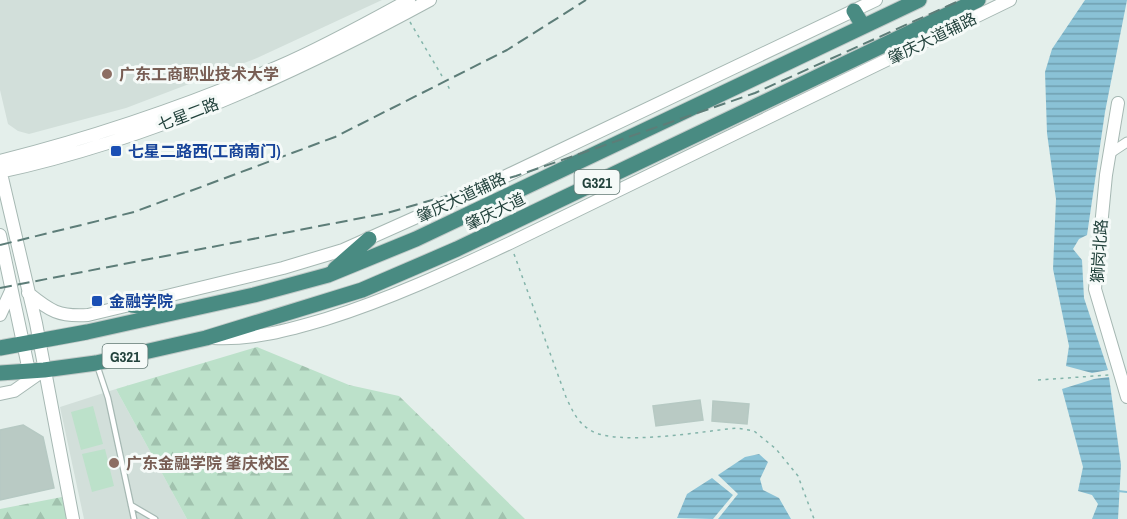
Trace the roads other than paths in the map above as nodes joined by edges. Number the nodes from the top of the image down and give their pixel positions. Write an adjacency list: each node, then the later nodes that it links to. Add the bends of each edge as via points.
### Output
1 (410, 0): 12 (street, 七星二路, via 243,82)
2 (430, 0): 12 (street, 七星二路, via 283,76 203,109 121,140 34,165)
3 (876, 0): 7 (street, 肇庆大道辅路)
4 (919, 0): 8 (highway, 肇庆大道 / G321)
5 (978, 0): 21 (highway, 肇庆大道 / G321, via 407,272 317,305)
6 (1010, 0): 21 (street, 肇庆大道辅路, via 431,279 381,300 262,337)
7 (854, 11): 8 (highway); 14 (street, 肇庆大道辅路)
8 (863, 26): 15 (highway, 肇庆大道 / G321, via 437,229)
9 (1118, 103): 11 (street, 獅岗北路)
10 (1127, 142): 11 (street)
11 (1109, 154): 29 (street, 獅岗北路, via 1095,289)
12 (0, 169): 17 (street)
13 (0, 235): 16 (street)
14 (369, 239): 15 (highway); 18 (street, 肇庆大道辅路, via 283,268)
15 (328, 275): 19 (highway, 肇庆大道 / G321)
16 (12, 290): 20 (street); 23 (street)
17 (28, 293): 18 (street, 肇庆大道辅路, via 52,312 70,316); 22 (street)
18 (132, 305): 19 (highway)
19 (177, 312): 22 (highway, 肇庆大道 / G321)
20 (0, 315)
21 (206, 338): 25 (highway, 肇庆大道 / G321)
22 (39, 341): 23 (highway, 肇庆大道 / G321); 26 (street)
23 (23, 344): 24 (highway, 肇庆大道 / G321); 26 (street)
24 (0, 348)
25 (96, 363): 26 (highway, 肇庆大道 / G321); 30 (lane, via 108,398)
26 (37, 371): 27 (highway, 肇庆大道 / G321); 28 (street, via 14,391); 31 (street)
27 (0, 373)
28 (0, 394)
29 (1127, 397)
30 (131, 504): 32 (lane); 33 (lane)
31 (73, 519)
32 (134, 519)
33 (155, 519)

